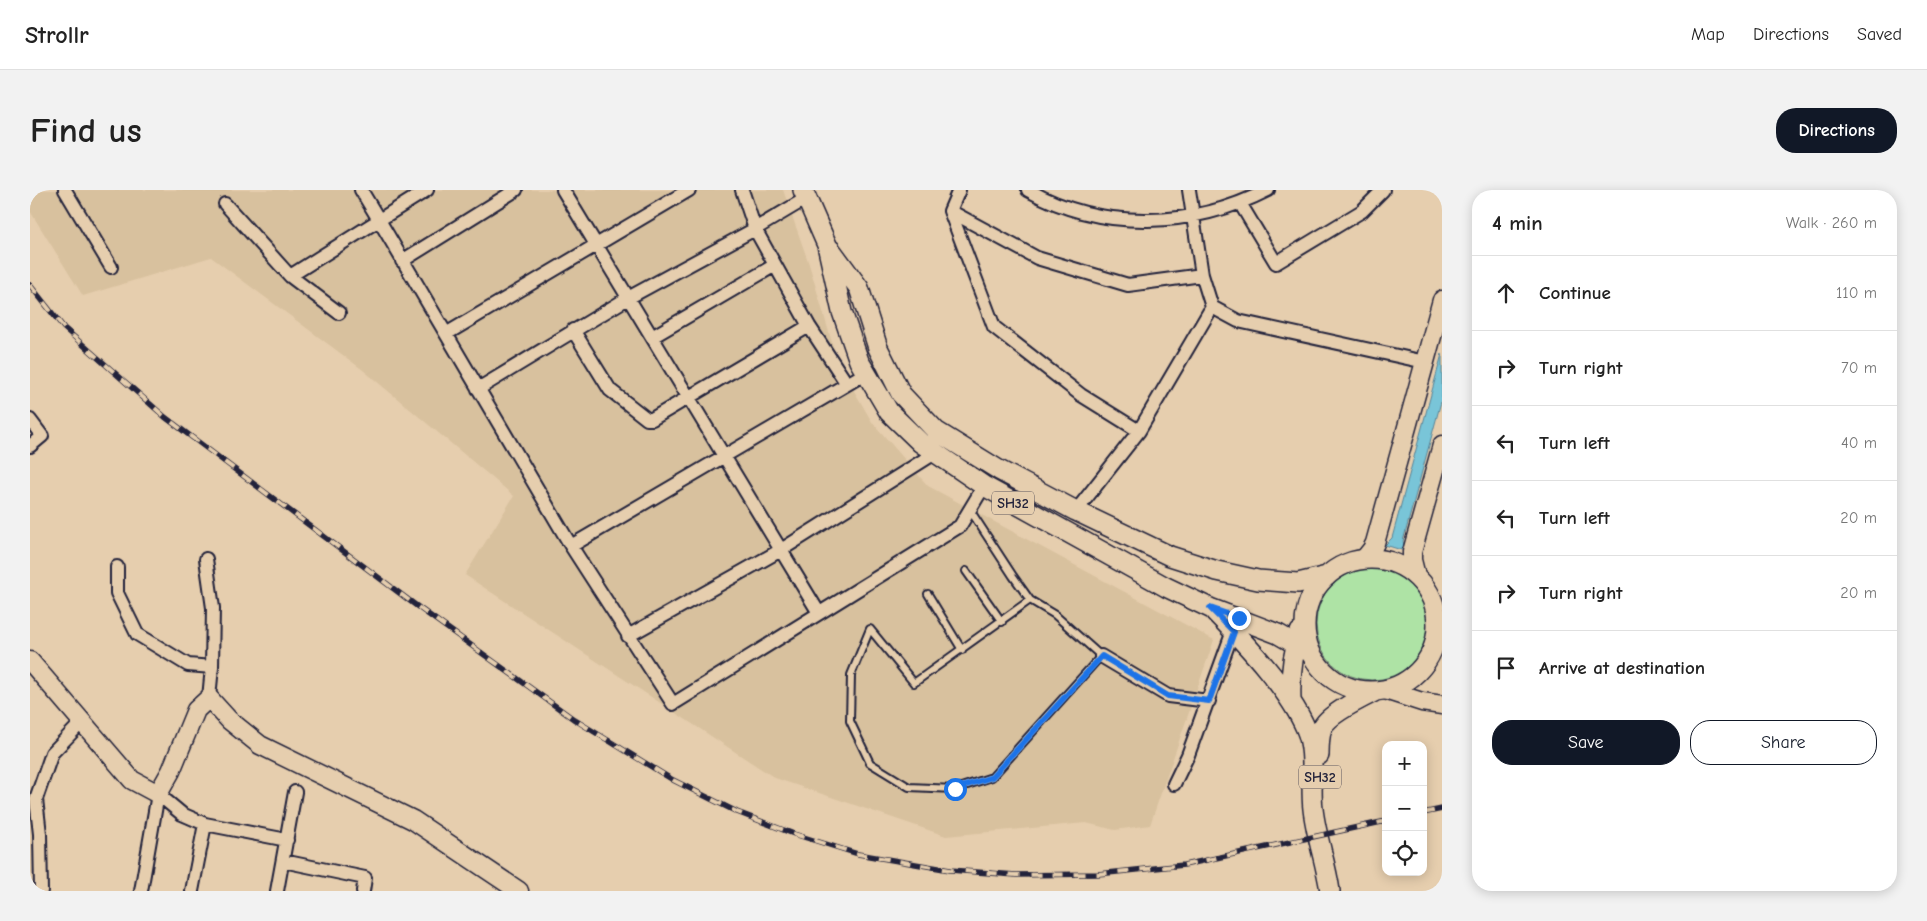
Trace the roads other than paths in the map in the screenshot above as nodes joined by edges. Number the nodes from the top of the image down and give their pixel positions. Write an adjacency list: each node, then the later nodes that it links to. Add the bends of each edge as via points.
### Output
1 (361, 190): 18 (street)
2 (427, 190): 18 (street)
3 (516, 190): 22 (street)
4 (563, 190): 20 (street)
5 (689, 190): 20 (street)
6 (742, 190): 19 (street)
7 (959, 190): 16 (street)
8 (1028, 190): 17 (street, via 1055,203 1100,216 1147,221)
9 (1189, 190): 17 (street)
10 (1268, 190): 14 (street)
11 (1383, 190): 14 (street, via 1362,211 1276,263)
12 (70, 192): 24 (street)
13 (805, 194): 19 (street); 21 (main road, SH32)
14 (1240, 203): 17 (street)
15 (225, 204): 26 (street)
16 (950, 211): 25 (street, via 1038,258 1128,285); 41 (street, via 994,327 1081,395)
17 (1193, 217): 25 (street)
18 (379, 220): 22 (street); 26 (street)
19 (756, 229): 23 (street); 27 (street)
20 (596, 244): 27 (street); 33 (street)
21 (827, 245): 36 (main road, SH32, via 842,312); 49 (main road, SH32, via 859,288 878,348 901,394 936,432)
22 (402, 261): 33 (street)
23 (775, 265): 31 (street); 34 (street)
24 (111, 267)
25 (1202, 274): 29 (street)
26 (290, 276): 30 (street)
27 (628, 298): 32 (street); 34 (street)
28 (1442, 300): 35 (street)
29 (1212, 307): 35 (street, via 1238,321); 41 (street)
30 (339, 313)
31 (809, 326): 37 (street); 39 (street)
32 (574, 330): 38 (street); 39 (street, via 610,390 647,419)
33 (446, 334): 38 (street)
34 (652, 337): 39 (street)
35 (1425, 362): 53 (street, via 1375,543)
36 (866, 373): 37 (street); 44 (main road, SH32, via 889,412 920,443)
37 (847, 384): 45 (street)
38 (478, 390): 50 (street)
39 (688, 397): 45 (street)
40 (30, 420): 43 (street, via 42,436)
41 (1139, 431): 49 (street)
42 (1442, 445): 46 (street)
43 (30, 446)
44 (935, 453): 47 (main road, SH32); 51 (street)
45 (724, 456): 50 (street); 51 (street)
46 (1438, 477): 57 (street, via 1412,552)
47 (984, 486): 48 (street); 60 (main road, SH32)
48 (970, 509): 59 (lane); 61 (street, via 960,526)
49 (1076, 511): 56 (main road, SH32, via 1170,556 1217,571 1287,584)
50 (571, 546): 65 (street)
51 (781, 550): 61 (street); 65 (street)
52 (206, 559): 70 (street, via 213,608)
53 (1364, 559): 56 (main road, via 1344,565); 57 (main road, via 1392,562)
54 (117, 567): 70 (street, via 117,592 137,634 188,665)
55 (966, 571): 63 (lane)
56 (1327, 576): 66 (main road, via 1311,598)
57 (1416, 576): 62 (main road, via 1433,600)
58 (928, 594): 67 (lane)
59 (1030, 600): 63 (lane); 68 (lane, via 1055,615)
60 (1210, 608): 64 (main road, SH32); 66 (main road, SH32, via 1259,626)
61 (819, 613): 65 (street, via 672,704)
62 (1440, 618): 71 (main road, via 1434,648 1426,663 1401,685)
63 (1002, 622): 67 (lane)
64 (1234, 632): 73 (main road, SH32); 74 (street)
65 (628, 636)
66 (1303, 648): 71 (main road, via 1338,682 1360,691); 73 (main road, via 1291,674)
67 (962, 650): 68 (lane, via 914,683 870,629 851,675 850,721 870,763 909,787 955,789 992,777)
68 (1102, 656): 74 (street, via 1168,696)
69 (30, 661): 76 (street)
70 (212, 667): 72 (street)
71 (1381, 691): 75 (street); 90 (main road, SH32, via 1333,716 1321,731 1321,811)
72 (209, 698): 79 (street, via 196,710); 88 (street, via 228,720 260,745 413,820)
73 (1291, 700): 89 (main road, SH32, via 1310,740 1313,812)
74 (1209, 701): 77 (street)
75 (1442, 705)
76 (82, 722): 79 (street, via 132,780); 83 (street, via 52,753 36,798)
77 (1174, 784)
78 (296, 792): 81 (street)
79 (158, 794): 80 (street, via 182,814); 84 (street)
80 (205, 824): 81 (street); 85 (street)
81 (287, 840): 82 (street)
82 (283, 862): 86 (street); 87 (street, via 365,878)
83 (41, 891)
84 (141, 891)
85 (192, 891)
86 (277, 891)
87 (363, 891)
88 (519, 891)
89 (1330, 891)
90 (1338, 891)

